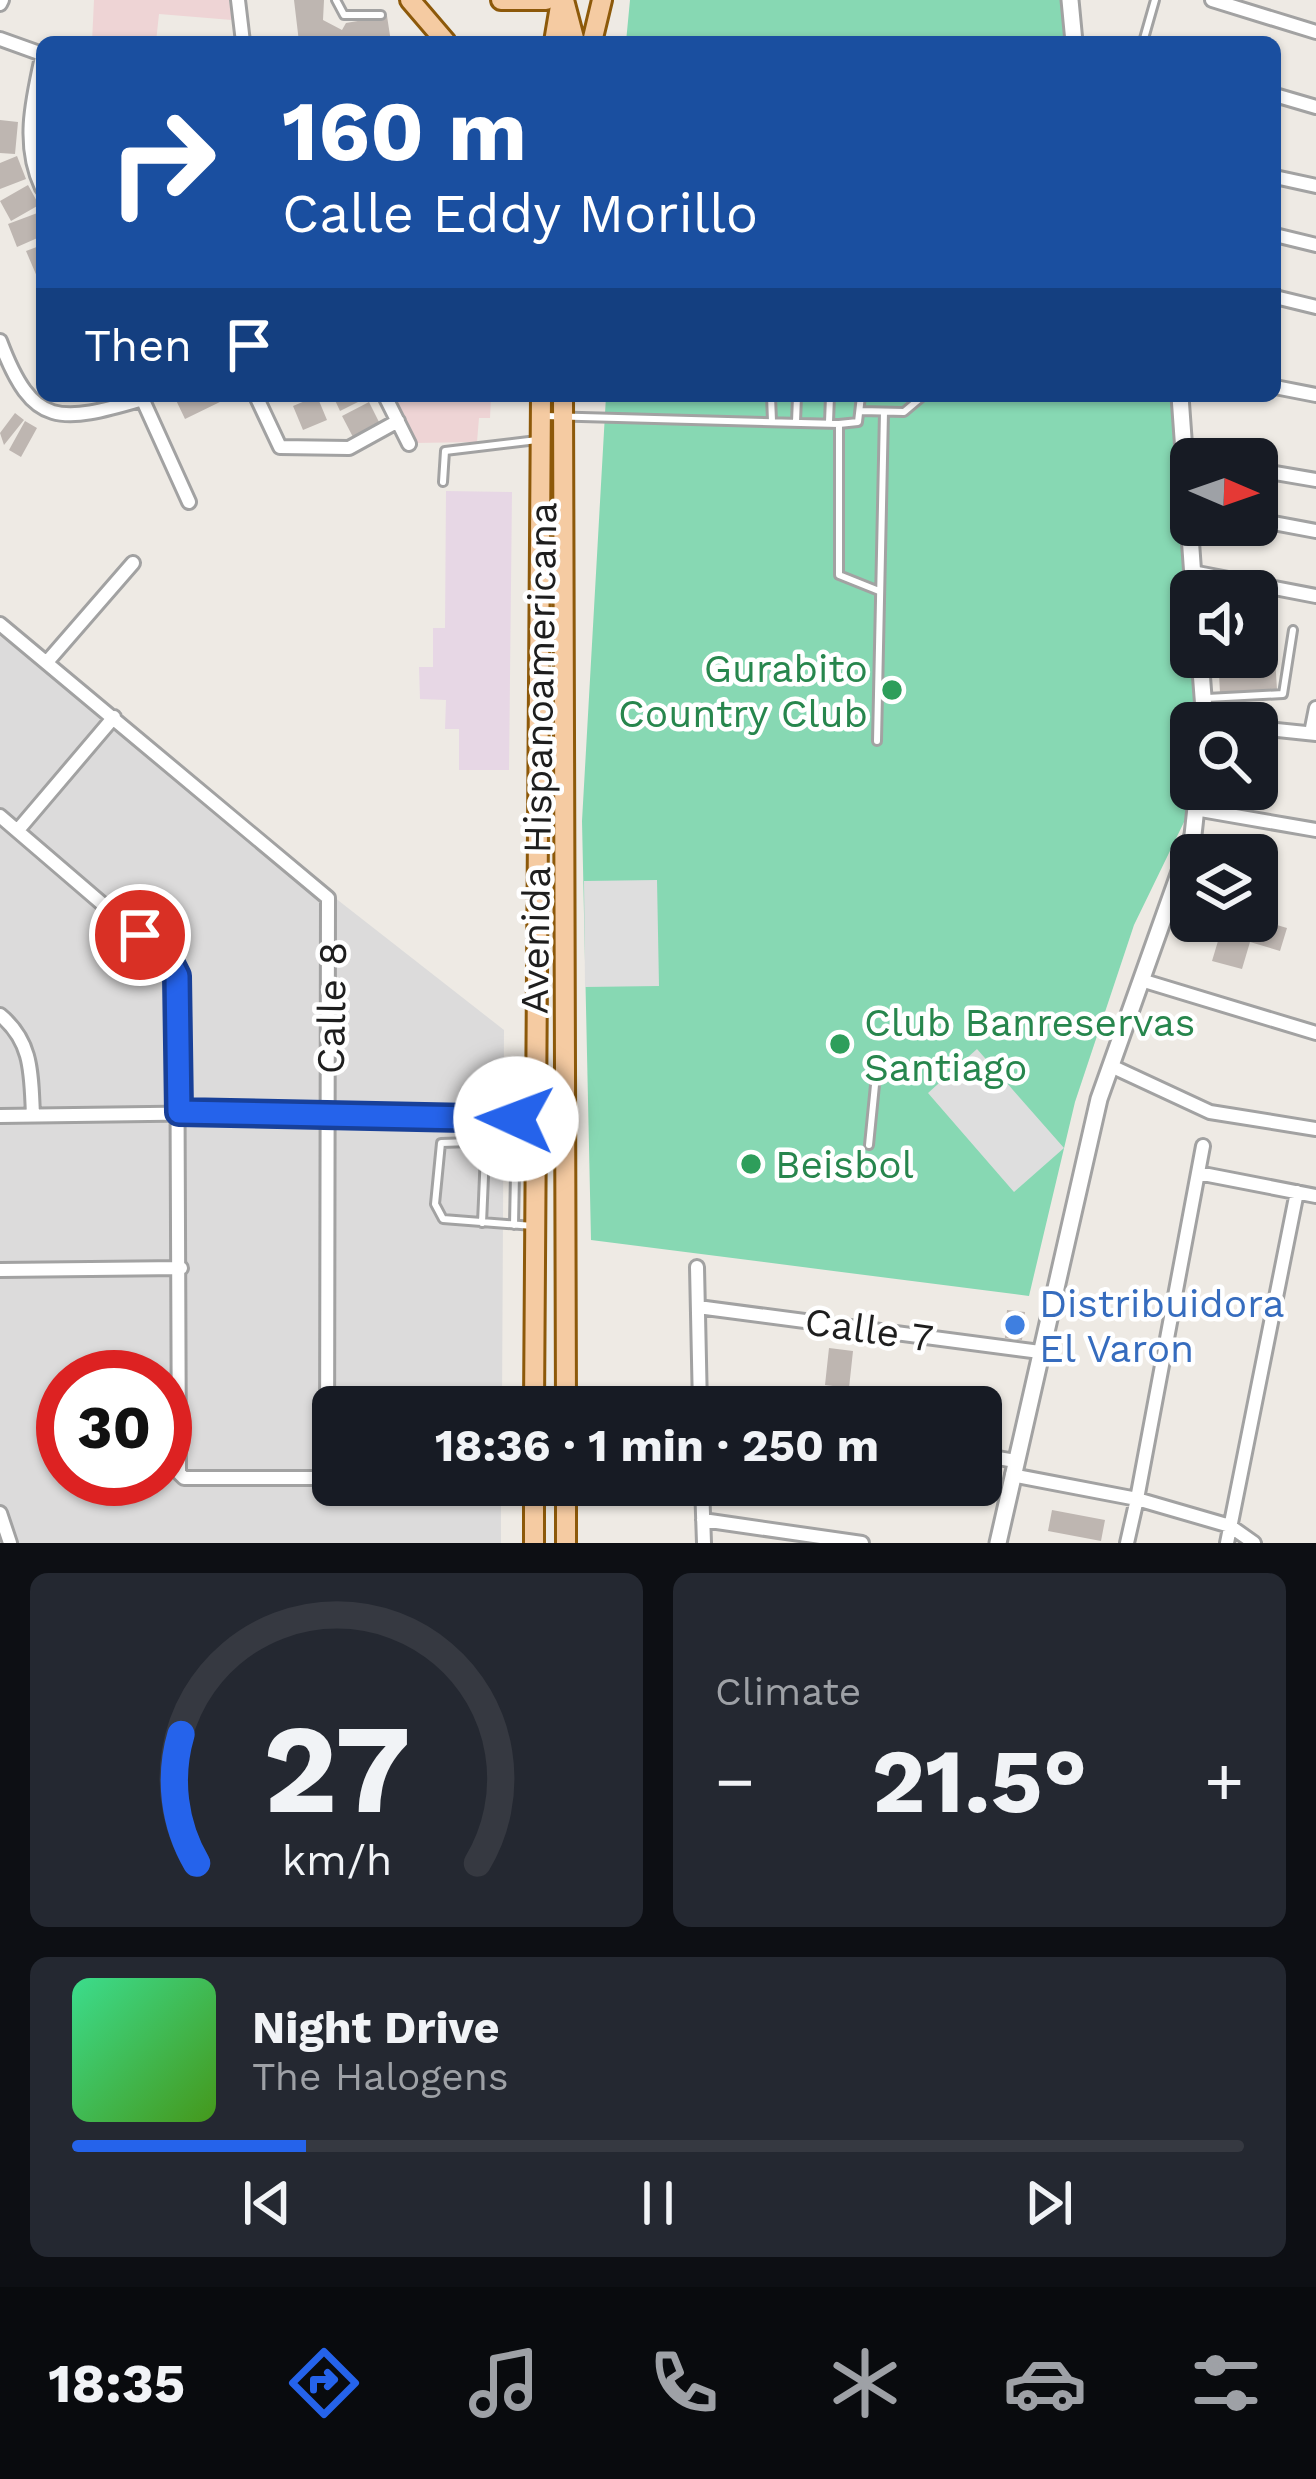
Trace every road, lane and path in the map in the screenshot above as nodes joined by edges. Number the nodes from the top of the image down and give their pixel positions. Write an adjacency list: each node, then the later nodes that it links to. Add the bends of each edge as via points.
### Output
1 (238, 0): 16 (street)
2 (336, 0): 13 (lane, via 344,15)
3 (410, 0): 12 (main road)
4 (501, 0): 5 (main road)
5 (546, 0)
6 (562, 0): 18 (main road); 19 (main road)
7 (602, 0): 20 (main road)
8 (1070, 0): 21 (street)
9 (1155, 0): 22 (lane)
10 (1212, 0): 14 (street)
11 (1279, 0): 14 (street)
12 (424, 8): 17 (main road)
13 (381, 15)
14 (1273, 19): 15 (street)
15 (1316, 32)
16 (243, 36)
17 (442, 36)
18 (555, 36)
19 (573, 36)
20 (593, 36)
21 (1073, 36)
22 (1145, 36)
23 (0, 39): 24 (street)
24 (36, 54)
25 (36, 95): 28 (street, via 29,141)
26 (1281, 97): 27 (street)
27 (1316, 107)
28 (36, 176)
29 (1281, 178): 30 (street)
30 (1316, 186)
31 (1281, 236): 32 (street)
32 (1316, 245)
33 (1281, 298): 34 (street)
34 (1316, 307)
35 (0, 341): 38 (street, via 24,398 49,412 80,415)
36 (1281, 388): 37 (street)
37 (1316, 395)
38 (127, 402)
39 (144, 402): 63 (street)
40 (259, 402): 52 (street, via 280,447 349,448)
41 (388, 402): 52 (street)
42 (770, 402): 53 (lane)
43 (796, 402): 54 (lane)
44 (830, 402): 55 (lane)
45 (861, 402): 50 (lane)
46 (916, 402): 51 (lane)
47 (1181, 402): 57 (street)
48 (541, 406): 49 (lane); 58 (main road, Avenida Hispanoamericana)
49 (563, 406): 53 (lane); 95 (main road, Avenida Hispanoamericana)
50 (861, 411): 51 (lane); 56 (lane, via 858,422)
51 (884, 412): 68 (lane)
52 (398, 421): 59 (street)
53 (772, 422): 54 (lane)
54 (796, 422): 55 (lane)
55 (829, 424): 56 (lane)
56 (839, 424): 68 (lane, via 839,575)
57 (1187, 438)
58 (541, 439): 62 (lane, via 445,452); 97 (main road, Avenida Hispanoamericana)
59 (409, 444)
60 (1278, 474): 61 (street)
61 (1316, 480)
62 (443, 482)
63 (190, 502)
64 (1278, 524): 65 (street)
65 (1316, 531)
66 (133, 563): 72 (street)
67 (1278, 589): 69 (street)
68 (880, 591): 80 (lane)
69 (1316, 596)
70 (0, 624): 72 (street, Calle 8)
71 (1293, 630): 74 (lane, via 1282,694)
72 (47, 662): 77 (street, Calle 8)
73 (1201, 678): 74 (street)
74 (1203, 698): 75 (street)
75 (1203, 702)
76 (1316, 708): 79 (street)
77 (114, 717): 84 (street); 92 (street, Calle 8, via 328,898)
78 (1278, 730): 79 (street)
79 (1313, 734)
80 (877, 741)
81 (1195, 810): 86 (street)
82 (1201, 810): 85 (street)
83 (0, 816): 84 (street)
84 (18, 830): 91 (street, via 170,962 180,992)
85 (1316, 830)
86 (1142, 980): 88 (street); 89 (street)
87 (0, 1015): 93 (street, via 21,1032)
88 (1316, 1033)
89 (1111, 1066): 96 (street, via 1210,1112); 111 (street)
90 (875, 1085): 98 (lane)
91 (179, 1112): 92 (street); 93 (street); 108 (street)
92 (329, 1114): 97 (street); 108 (street, Calle 8, via 325,1475 179,1473)
93 (33, 1115): 94 (street)
94 (0, 1116)
95 (566, 1120): 97 (street); 113 (main road, Avenida Hispanoamericana)
96 (1316, 1129)
97 (525, 1130): 100 (lane); 104 (lane, via 437,1148 439,1215); 106 (main road, Avenida Hispanoamericana)
98 (869, 1145)
99 (1203, 1146): 101 (street)
100 (515, 1151): 104 (lane, via 485,1153); 105 (lane)
101 (1198, 1173): 102 (street); 117 (street)
102 (1298, 1192): 103 (street); 123 (street)
103 (1316, 1196)
104 (482, 1223): 105 (lane)
105 (514, 1225): 106 (lane)
106 (535, 1226): 112 (main road, Avenida Hispanoamericana)
107 (697, 1267): 110 (street)
108 (181, 1268): 109 (street)
109 (0, 1270)
110 (698, 1306): 111 (street, Calle 7); 114 (street)
111 (1040, 1352): 116 (street)
112 (534, 1386)
113 (566, 1386)
114 (700, 1386)
115 (1002, 1464): 116 (street)
116 (1013, 1468): 117 (street); 130 (street)
117 (1137, 1499): 123 (street); 131 (street)
118 (534, 1506): 126 (main road)
119 (566, 1506): 127 (main road)
120 (703, 1506): 122 (street)
121 (0, 1514): 124 (street)
122 (703, 1520): 128 (street); 129 (street)
123 (1230, 1526): 132 (street); 133 (street)
124 (3, 1528): 125 (street)
125 (10, 1543)
126 (534, 1543)
127 (566, 1543)
128 (704, 1543)
129 (862, 1543)
130 (998, 1543)
131 (1127, 1543)
132 (1227, 1543)
133 (1254, 1543)

